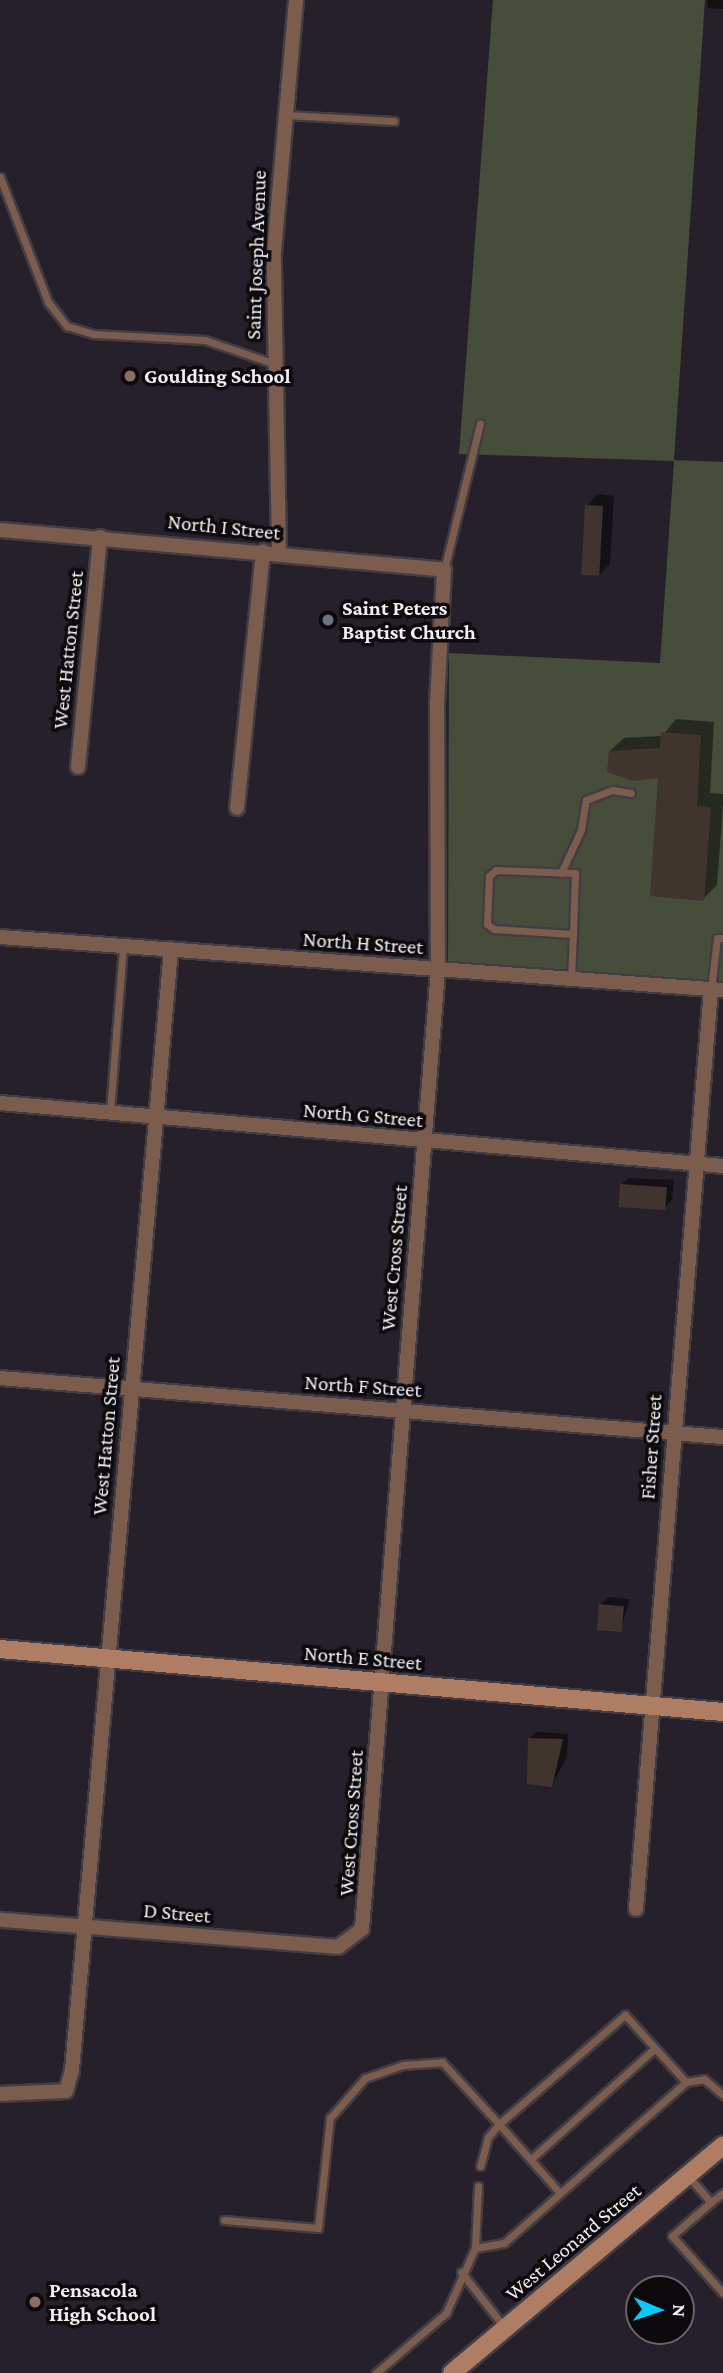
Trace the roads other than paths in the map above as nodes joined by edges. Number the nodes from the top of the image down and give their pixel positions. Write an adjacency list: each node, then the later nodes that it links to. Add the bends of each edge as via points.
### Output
1 (296, 0): 2 (street, Saint Joseph Avenue)
2 (285, 115): 3 (lane); 5 (street, Saint Joseph Avenue, via 274,252)
3 (394, 121)
4 (0, 177): 5 (lane, via 48,302 67,326 94,334 205,340)
5 (275, 364): 10 (street, Saint Joseph Avenue)
6 (480, 423): 11 (lane)
7 (0, 530): 8 (street, North I Street)
8 (100, 537): 9 (street, North I Street); 12 (street, West Hatton Street)
9 (263, 551): 10 (street, North I Street); 14 (street)
10 (279, 553): 11 (street, North I Street)
11 (444, 570): 21 (street, West Cross Street, via 437,704)
12 (78, 767)
13 (631, 793): 15 (lane, via 612,790 586,800 581,830)
14 (237, 808)
15 (561, 873): 16 (lane, via 575,873); 16 (lane, via 496,870 489,876 487,924)
16 (573, 934): 22 (lane)
17 (0, 937): 19 (street, North H Street)
18 (723, 938): 23 (lane, via 717,938)
19 (123, 946): 20 (street, North H Street); 25 (lane)
20 (171, 949): 21 (street, North H Street); 26 (street, West Hatton Street)
21 (438, 970): 22 (street, North H Street); 27 (street, West Cross Street)
22 (571, 979): 23 (street, North H Street)
23 (717, 990): 28 (street, Fisher Street)
24 (0, 1103): 25 (street, North G Street)
25 (110, 1112): 26 (street, North G Street)
26 (156, 1117): 27 (street, North G Street); 31 (street, West Hatton Street)
27 (424, 1142): 28 (street, North G Street); 32 (street, West Cross Street)
28 (693, 1164): 29 (street, North G Street); 33 (street, Fisher Street)
29 (723, 1167)
30 (0, 1378): 31 (street, North F Street)
31 (131, 1390): 32 (street, North F Street); 36 (street, West Hatton Street)
32 (402, 1410): 33 (street, North F Street); 37 (street, West Cross Street)
33 (674, 1433): 34 (street, North F Street); 38 (street, Fisher Street)
34 (723, 1437)
35 (0, 1650): 36 (street, North E Street)
36 (109, 1659): 37 (street, North E Street); 42 (street, West Hatton Street)
37 (383, 1683): 38 (street, North E Street); 43 (street, West Cross Street, via 364,1921)
38 (653, 1706): 39 (street, North E Street); 40 (street, Fisher Street)
39 (723, 1712)
40 (636, 1909)
41 (0, 1920): 42 (street, D Street)
42 (89, 1927): 43 (street, D Street, via 338,1947); 46 (street, West Hatton Street, via 66,2091)
43 (350, 1943)
44 (654, 2049): 45 (lane); 48 (lane, via 625,2015); 50 (lane)
45 (686, 2082): 47 (lane, via 704,2079); 54 (lane)
46 (0, 2094)
47 (723, 2095)
48 (499, 2124): 50 (lane); 51 (lane, via 488,2137); 57 (lane, via 442,2062 381,2071 351,2088 330,2118 318,2228)
49 (723, 2146): 52 (street, West Leonard Street)
50 (531, 2159): 54 (lane)
51 (480, 2166)
52 (687, 2176): 56 (lane); 61 (street, West Leonard Street)
53 (478, 2186): 58 (lane)
54 (561, 2193): 58 (lane, via 504,2242)
55 (723, 2193): 56 (lane)
56 (711, 2202): 60 (lane, via 672,2236)
57 (224, 2220)
58 (475, 2248): 59 (lane)
59 (461, 2272): 61 (lane); 62 (lane, via 446,2312)
60 (723, 2293)
61 (505, 2328): 63 (street, West Leonard Street)
62 (376, 2373)
63 (452, 2373)

